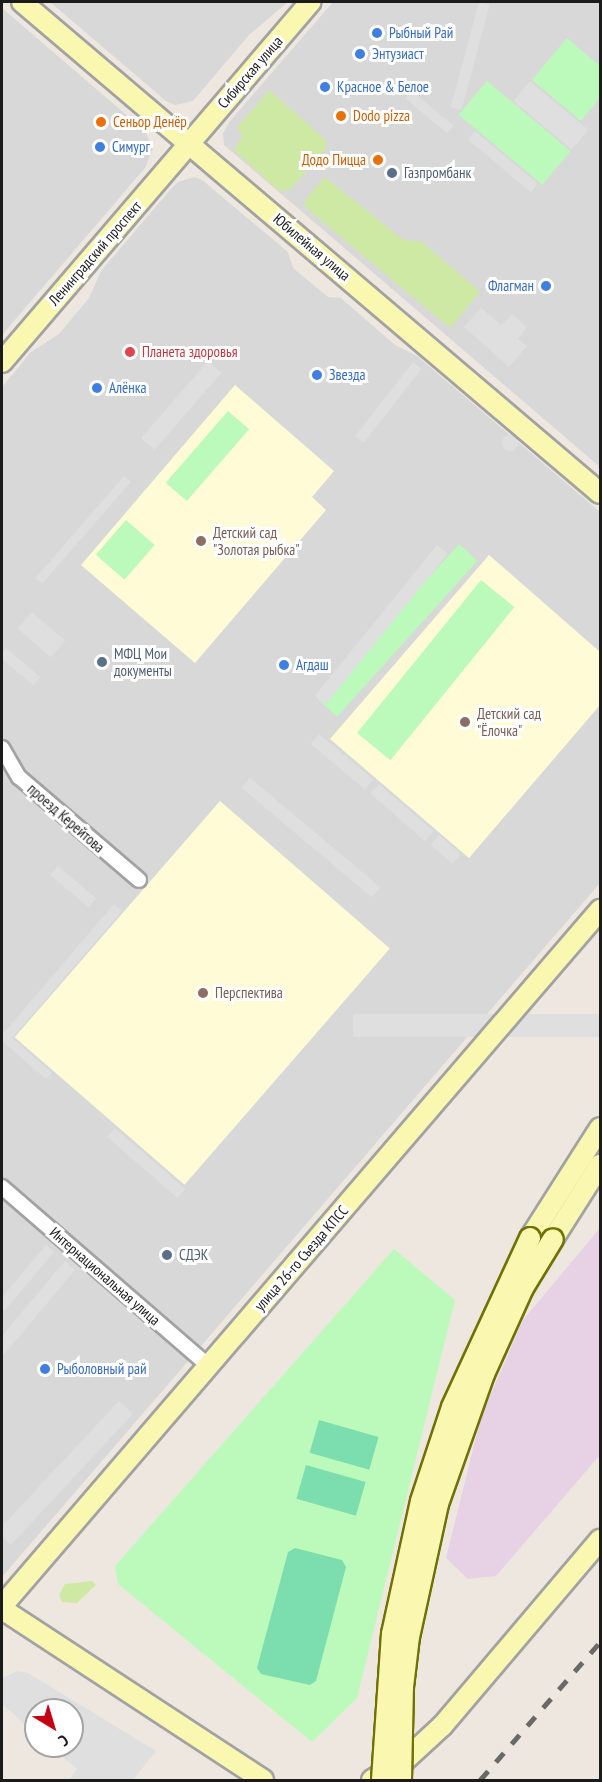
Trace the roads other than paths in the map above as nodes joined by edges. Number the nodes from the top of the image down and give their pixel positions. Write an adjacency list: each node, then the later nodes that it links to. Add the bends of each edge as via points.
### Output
1 (22, 2): 3 (main road, Юбилейная улица)
2 (311, 2): 3 (main road, Сибирская улица)
3 (189, 143): 4 (main road, Ленинградский проспект); 5 (main road, Юбилейная улица)
4 (2, 362)
5 (600, 493)
6 (2, 748): 7 (street, проезд Керейтова, via 19,777)
7 (139, 880)
8 (600, 910): 12 (main road, улица 26-го Съезда КПСС)
9 (600, 1128): 17 (main road, bridge, via 530,1238 452,1407 421,1501 392,1634)
10 (600, 1165): 18 (main road, bridge, via 523,1288 484,1374 438,1504 409,1637 403,1687)
11 (2, 1187): 12 (street, Интернациональная улица)
12 (209, 1366): 14 (main road, улица 26-го Съезда КПСС)
13 (600, 1540): 16 (main road, via 443,1725 404,1761)
14 (2, 1607): 15 (main road)
15 (263, 1780)
16 (372, 1780)
17 (382, 1780)
18 (401, 1780)

